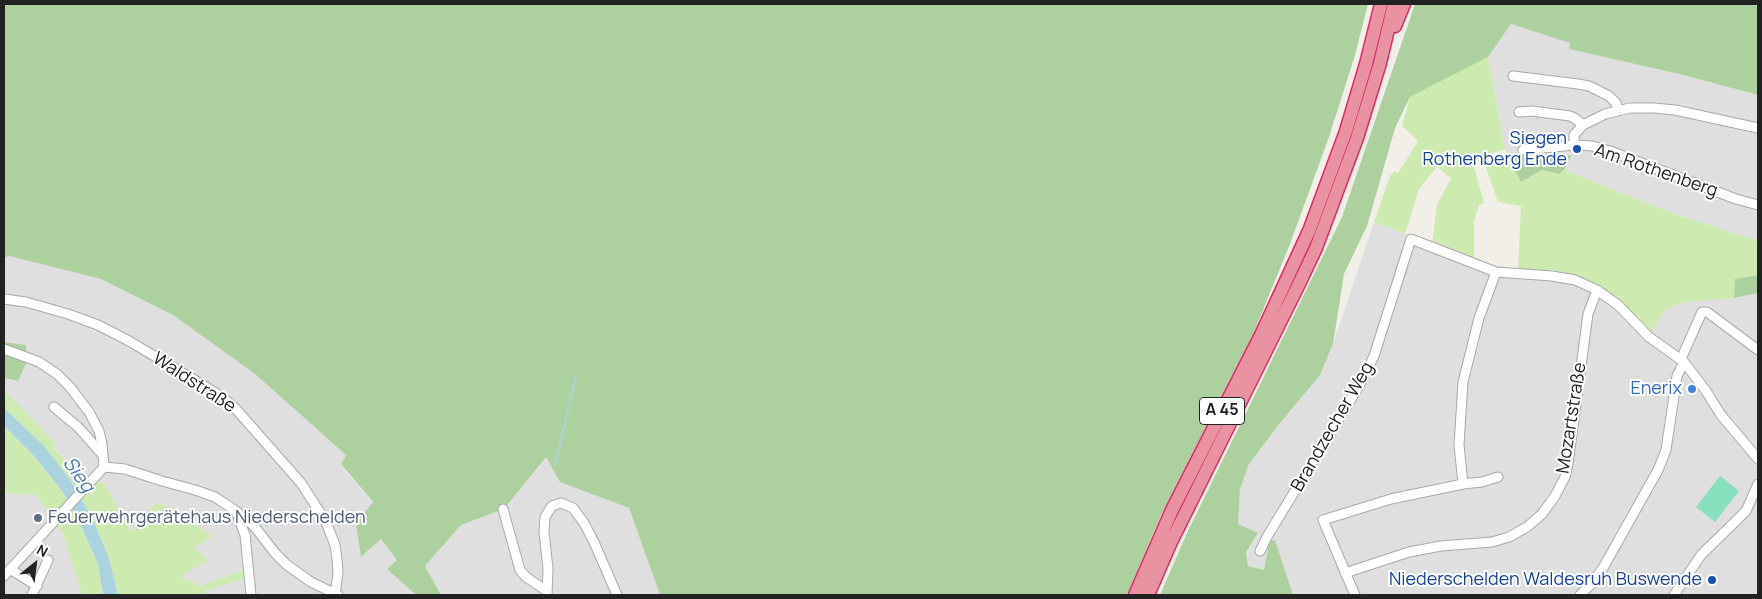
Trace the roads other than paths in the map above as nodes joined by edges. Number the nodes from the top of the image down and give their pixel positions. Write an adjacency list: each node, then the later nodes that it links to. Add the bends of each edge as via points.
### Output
1 (1376, 4): 5 (highway)
2 (1381, 4): 5 (highway, A 45)
3 (1394, 4): 6 (highway, A 45)
4 (1404, 4): 6 (highway)
5 (1375, 29): 36 (highway, A 45, via 1346,132 1309,231 1261,335 1172,510)
6 (1380, 63): 36 (highway, A 45, via 1351,157 1316,248)
7 (1513, 76): 8 (street, via 1589,86 1609,96)
8 (1618, 110): 10 (street); 11 (street, via 1676,110)
9 (1519, 112): 10 (street, via 1570,116)
10 (1583, 125): 12 (street, via 1574,135)
11 (1758, 128)
12 (1574, 145): 13 (street, Am Rothenberg); 14 (street, Am Rothenberg, via 1610,151)
13 (1523, 150)
14 (1758, 205)
15 (1496, 272): 16 (street, via 1575,280); 26 (street, via 1479,318 1463,382 1458,445); 30 (street, Brandzecher Weg, via 1411,239 1374,356 1360,386)
16 (1597, 290): 20 (street, via 1618,304 1649,337); 33 (street, Mozartstraße, via 1588,314 1565,477 1542,514 1527,527 1500,540 1409,552)
17 (4, 299): 39 (street, Waldstraße, via 26,302 98,325 222,397 235,408 301,483 326,522 337,559)
18 (4, 349): 22 (street, via 39,362 70,387 99,431)
19 (1758, 350): 20 (street, via 1707,312 1702,312)
20 (1682, 361): 23 (street, via 1720,414); 42 (street, via 1666,450 1658,470 1603,568)
21 (54, 407): 22 (street, via 78,427)
22 (102, 454): 24 (street)
23 (1758, 457)
24 (104, 467): 29 (street, via 126,469 195,490); 32 (street)
25 (1498, 477): 26 (street)
26 (1463, 484): 33 (street, via 1391,499 1323,520)
27 (1758, 484): 43 (street, via 1746,511 1701,555)
28 (503, 510): 35 (street, via 520,570)
29 (236, 511): 38 (street, via 245,535); 39 (street, via 254,526 287,566)
30 (1260, 552)
31 (48, 560): 34 (street)
32 (7, 572): 34 (street)
33 (1346, 573): 41 (street)
34 (37, 586): 37 (street)
35 (547, 593): 40 (street, via 545,517 552,506 561,503 574,508 594,542)
36 (1142, 594)
37 (32, 595)
38 (251, 595)
39 (336, 595)
40 (617, 595)
41 (1355, 595)
42 (1580, 595)
43 (1674, 595)

